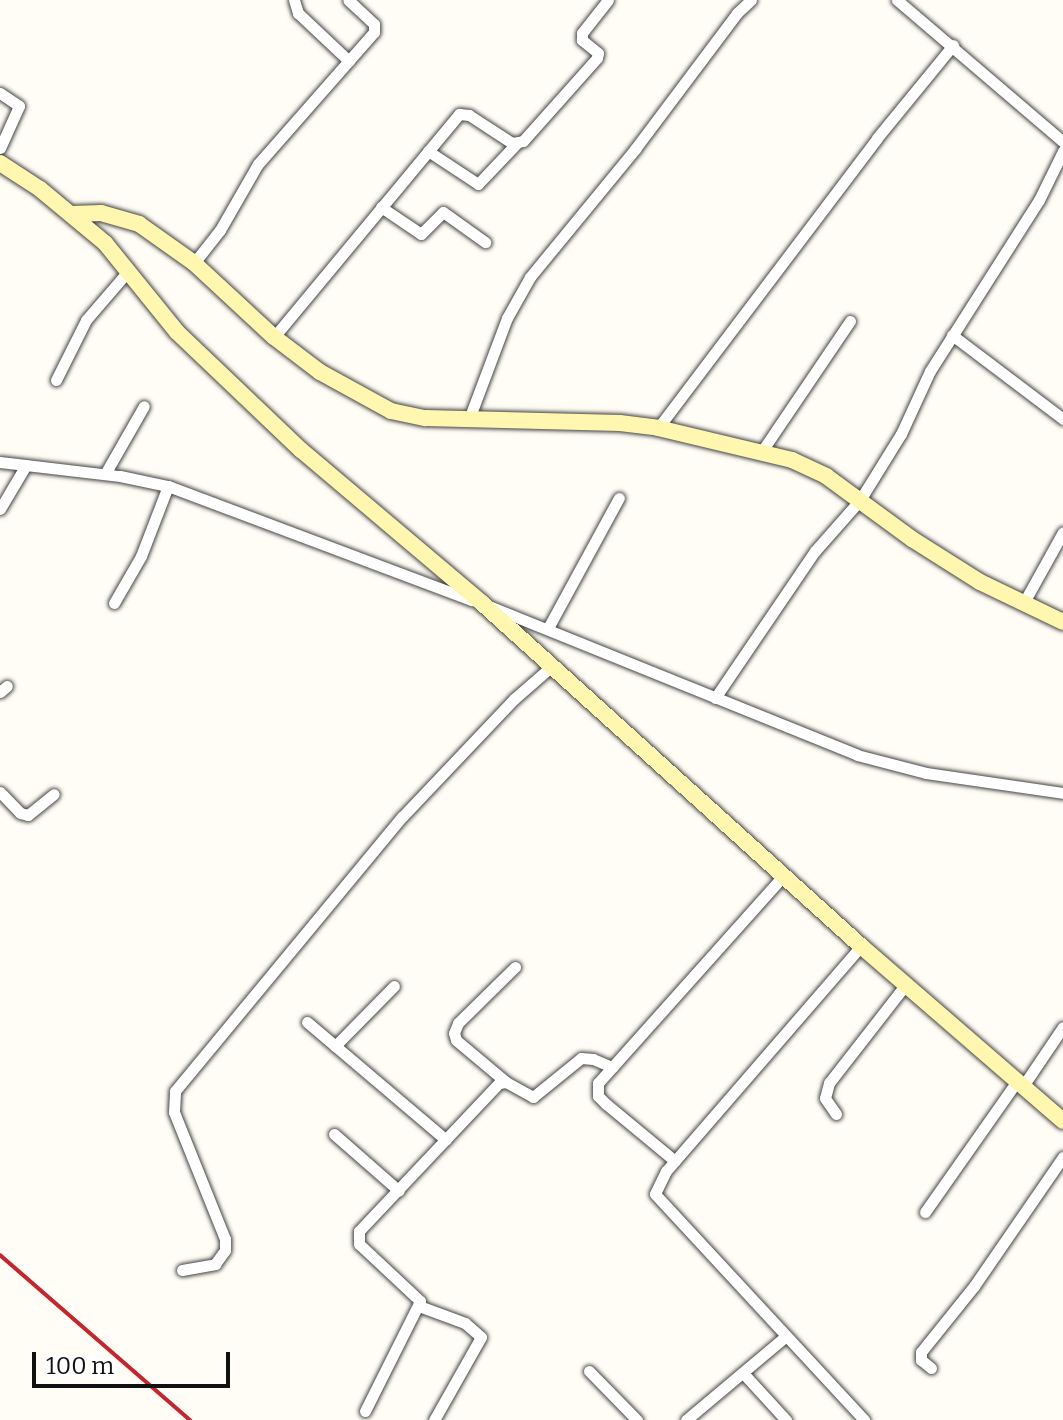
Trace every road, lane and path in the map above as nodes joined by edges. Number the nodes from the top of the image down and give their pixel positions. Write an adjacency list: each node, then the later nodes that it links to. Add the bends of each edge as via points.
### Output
1 (294, 0): 7 (street, via 298,13)
2 (348, 0): 7 (street, via 375,28)
3 (608, 0): 10 (street, via 582,33 597,58)
4 (751, 0): 25 (street, via 530,277 507,318)
5 (897, 0): 6 (street)
6 (953, 45): 9 (street); 27 (street)
7 (349, 61): 18 (street, via 258,164)
8 (0, 93): 11 (street, via 19,106)
9 (1063, 142)
10 (516, 144): 12 (street, via 463,112); 12 (street, via 478,184)
11 (0, 148)
12 (428, 151): 15 (street)
13 (1063, 151): 21 (street, via 1033,212)
14 (0, 163): 16 (street)
15 (381, 207): 17 (street, via 421,234 443,212); 22 (street)
16 (72, 214): 18 (street, via 101,213 139,224); 19 (street)
17 (485, 242)
18 (194, 263): 22 (street)
19 (129, 270): 23 (street, via 86,320); 38 (street, via 177,332 280,430)
20 (850, 321): 28 (street)
21 (952, 335): 26 (street); 34 (street)
22 (274, 337): 25 (street, via 346,389 391,411)
23 (56, 380)
24 (144, 406): 31 (street)
25 (469, 419): 27 (street)
26 (1063, 419)
27 (658, 428): 28 (street)
28 (762, 451): 34 (street, via 810,467)
29 (0, 462): 30 (street)
30 (26, 465): 31 (street); 35 (street)
31 (105, 474): 32 (street)
32 (168, 486): 37 (street, via 141,556); 38 (street)
33 (619, 498): 41 (street)
34 (860, 500): 39 (street, via 912,539); 43 (street, via 815,551)
35 (0, 509)
36 (1063, 532): 39 (street)
37 (114, 603)
38 (483, 604): 41 (street); 42 (street)
39 (1023, 604): 40 (street)
40 (1063, 622)
41 (548, 628): 43 (street)
42 (552, 666): 47 (street); 66 (street, via 402,817 175,1091 174,1112 225,1239 225,1250 215,1264)
43 (715, 698): 45 (street, via 882,763)
44 (0, 792): 46 (street, via 28,815)
45 (1063, 793)
46 (54, 794)
47 (784, 875): 48 (street); 55 (street)
48 (861, 946): 50 (street); 63 (street)
49 (515, 967): 56 (street, via 454,1033)
50 (906, 984): 57 (street); 58 (street, via 829,1083 825,1098)
51 (394, 986): 54 (street)
52 (307, 1022): 54 (street)
53 (1063, 1027): 57 (street)
54 (335, 1046): 61 (street)
55 (612, 1067): 56 (street, via 581,1058 533,1097); 63 (street, via 598,1083 598,1096)
56 (506, 1082): 61 (street, via 499,1083)
57 (1020, 1083): 59 (street); 65 (street)
58 (836, 1114)
59 (1063, 1121)
60 (334, 1134): 64 (street)
61 (446, 1140): 64 (street)
62 (1063, 1157): 69 (street, via 921,1352 921,1360)
63 (675, 1161): 68 (street, via 655,1189 657,1198)
64 (399, 1191): 67 (street, via 357,1239 414,1292)
65 (925, 1212)
66 (182, 1270)
67 (419, 1306): 72 (street); 73 (street, via 465,1323 481,1337)
68 (785, 1337): 71 (street); 77 (street)
69 (931, 1368)
70 (589, 1371): 74 (street)
71 (743, 1373): 75 (street); 76 (street)
72 (365, 1411)
73 (434, 1420)
74 (637, 1420)
75 (686, 1420)
76 (786, 1420)
77 (864, 1420)

